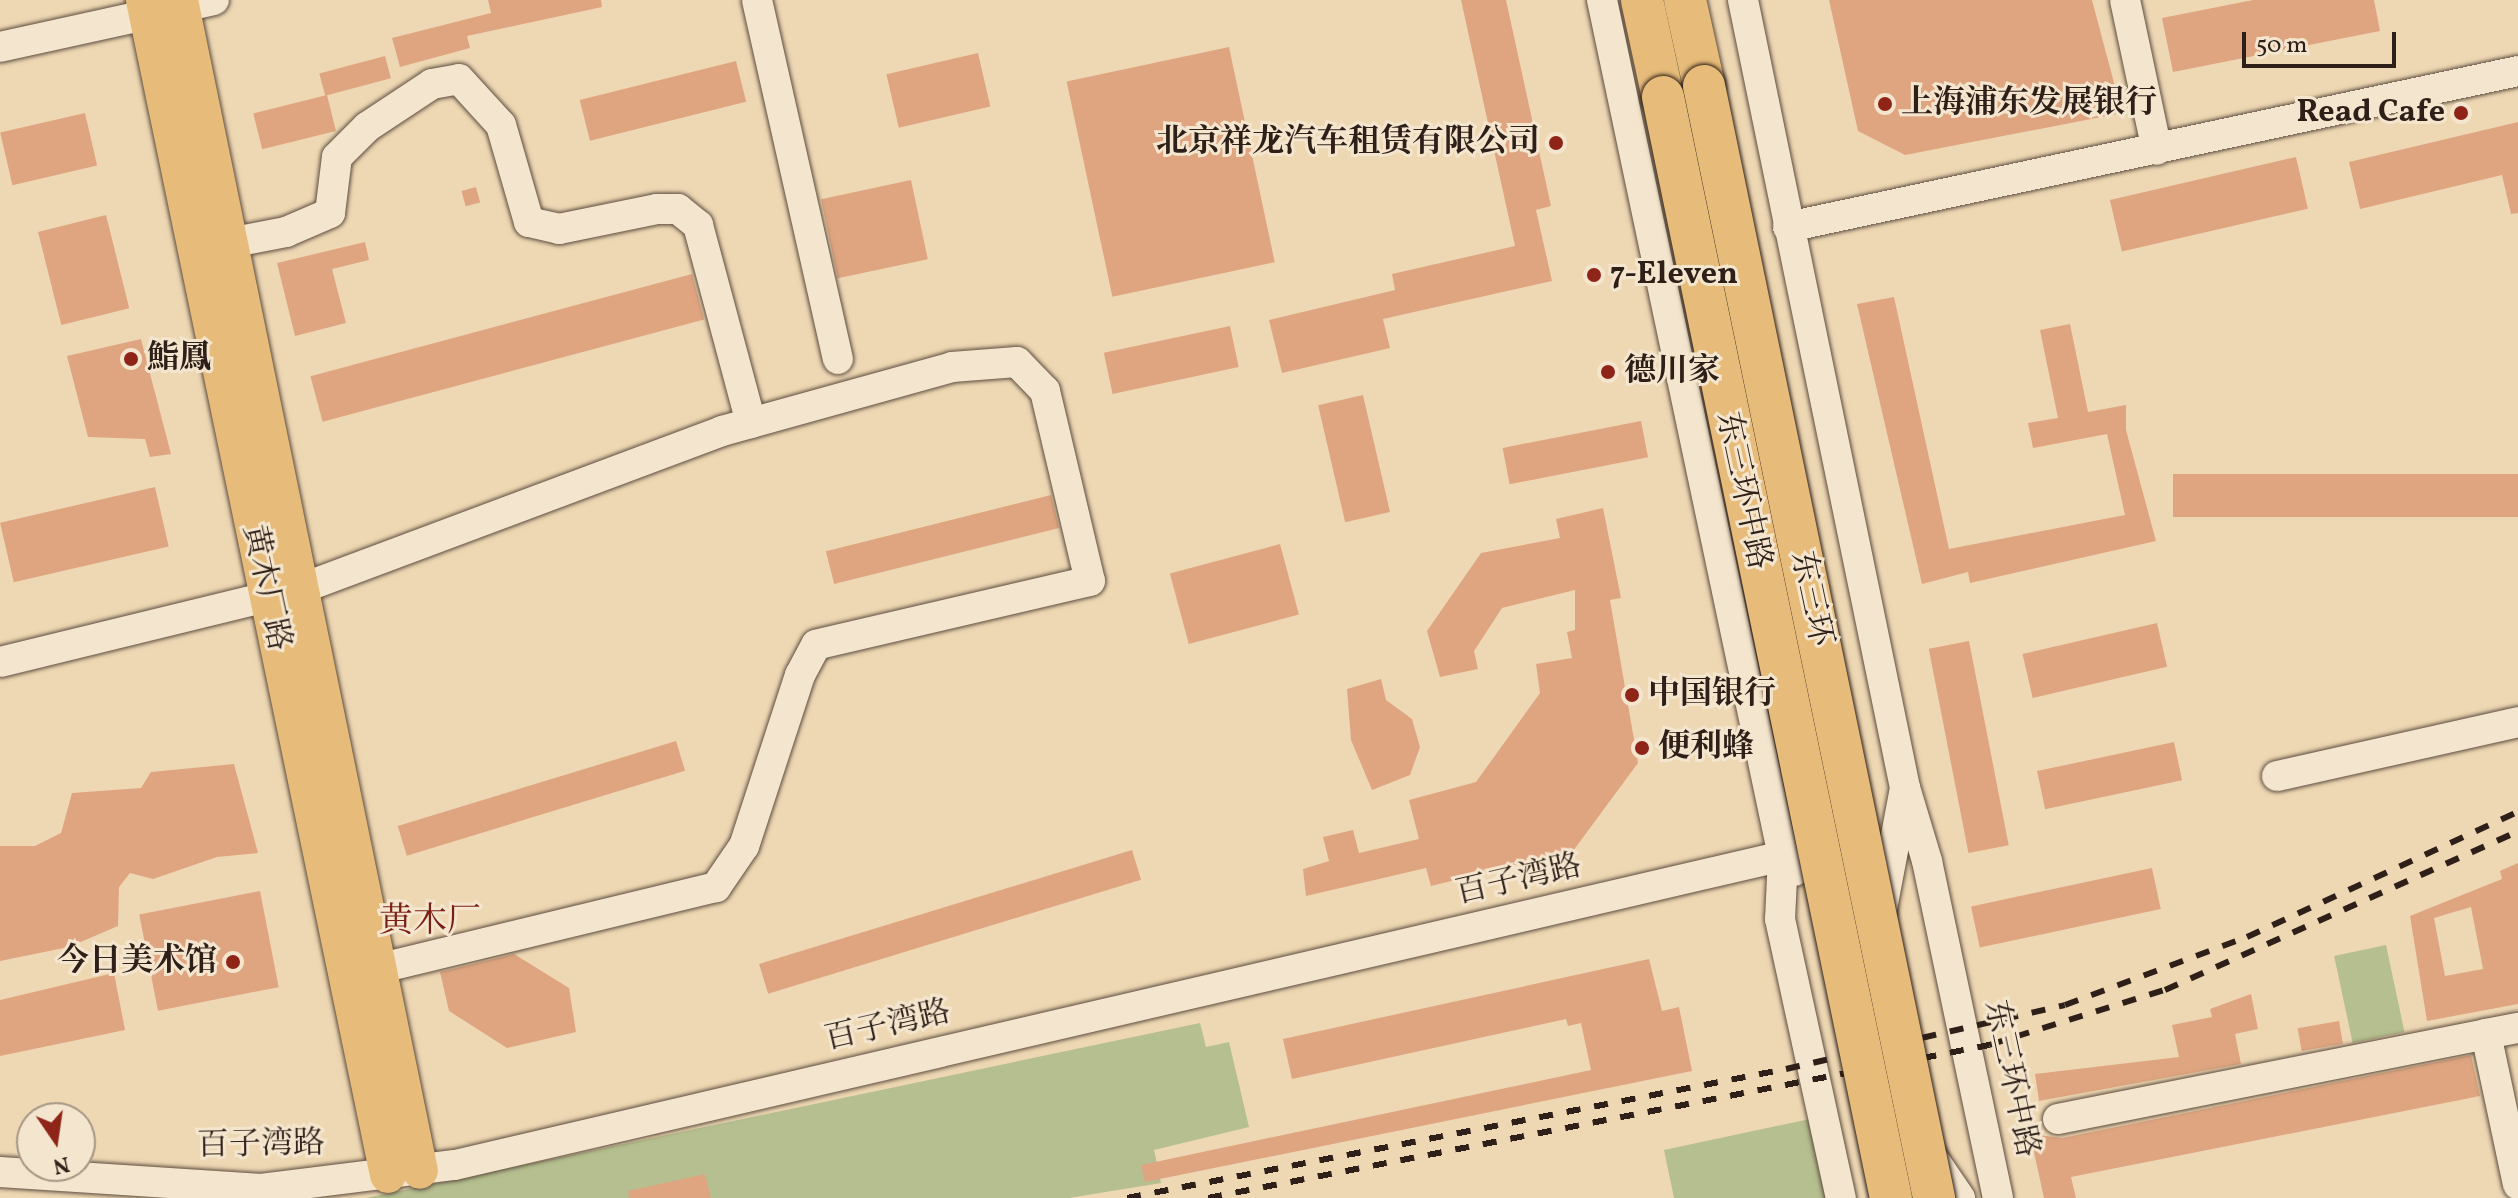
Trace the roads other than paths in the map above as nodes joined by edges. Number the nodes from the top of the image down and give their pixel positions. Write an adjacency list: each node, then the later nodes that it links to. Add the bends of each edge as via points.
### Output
1 (757, 0): 14 (street)
2 (1602, 0): 21 (street, 东三环中路)
3 (1642, 0): 32 (highway, 东三环, bridge)
4 (1685, 0): 30 (highway, 东三环, bridge)
5 (1743, 0): 12 (street, 东三环中路)
6 (2125, 0): 11 (street)
7 (191, 2): 8 (street); 13 (main road, 黄木厂路)
8 (145, 8): 9 (street); 16 (main road, 黄木厂路)
9 (0, 47)
10 (2518, 71): 11 (street)
11 (2157, 150): 12 (street)
12 (1788, 227): 20 (street, 东三环中路)
13 (229, 243): 15 (street, via 286,232 330,213 337,157 367,127 432,84 459,79 501,125 529,222 559,229 668,209 698,225); 16 (main road, 黄木厂路)
14 (838, 359)
15 (751, 423): 16 (street); 24 (street, via 952,367 1017,362 1045,391 1090,581 816,645 800,675 744,846 716,887)
16 (284, 593): 17 (street); 24 (main road, 黄木厂路)
17 (0, 662)
18 (2518, 722): 19 (street)
19 (2277, 776)
20 (1905, 788): 22 (street, 东三环中路); 35 (street, 东三环中路, via 1927,861)
21 (1783, 856): 23 (street, 东三环中路); 29 (street, 百子湾路); 33 (street, 东三环中路, via 1780,919)
22 (1881, 914): 23 (street); 30 (street, 东三环中路)
23 (1841, 922): 32 (street, 东三环中路)
24 (362, 973): 29 (main road, 黄木厂路)
25 (2518, 1028): 26 (street)
26 (2486, 1034): 27 (street); 31 (street)
27 (2058, 1119)
28 (0, 1172): 29 (street, 百子湾路, via 261,1189)
29 (404, 1173)
30 (1934, 1180): 32 (street); 34 (street, 东三环中路)
31 (2518, 1185)
32 (1892, 1188)
33 (1841, 1198)
34 (1960, 1198)
35 (1998, 1198)

